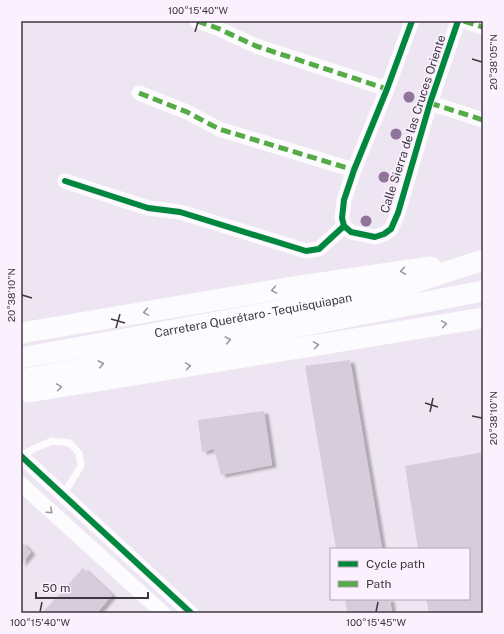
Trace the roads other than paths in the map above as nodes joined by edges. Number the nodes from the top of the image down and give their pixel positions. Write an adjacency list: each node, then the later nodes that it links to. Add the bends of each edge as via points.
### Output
1 (197, 21): 6 (street, via 256,46)
2 (412, 21): 6 (street)
3 (458, 21): 8 (street, Calle Sierra de las Cruces Oriente)
4 (464, 21): 5 (street)
5 (483, 27)
6 (387, 89): 10 (street)
7 (139, 93): 10 (street, via 187,112 219,129)
8 (430, 103): 9 (street); 12 (street, Calle Sierra de las Cruces Oriente, via 391,229 374,237 351,232)
9 (483, 120)
10 (354, 170): 12 (street, via 344,200)
11 (65, 181): 12 (street, via 148,208 180,212 306,251 319,249)
12 (344, 226)
13 (483, 260): 15 (main road, Carretera Querétaro - Tequisquiapan, via 376,293); 17 (main road, one-way to 17, via 287,288)
14 (483, 290): 15 (main road, Carretera Querétaro - Tequisquiapan)
15 (348, 307): 18 (main road, Carretera Querétaro - Tequisquiapan); 19 (main road, Carretera Querétaro - Tequisquiapan, one-way to 15)
16 (483, 318): 20 (main road, one-way to 16)
17 (21, 333)
18 (21, 358)
19 (21, 380)
20 (21, 394)
21 (21, 456): 23 (street); 23 (lane, via 52,441 70,443 79,453 81,466)
22 (21, 484): 24 (street, one-way to 24)
23 (63, 495): 25 (street)
24 (163, 613)
25 (191, 613)

